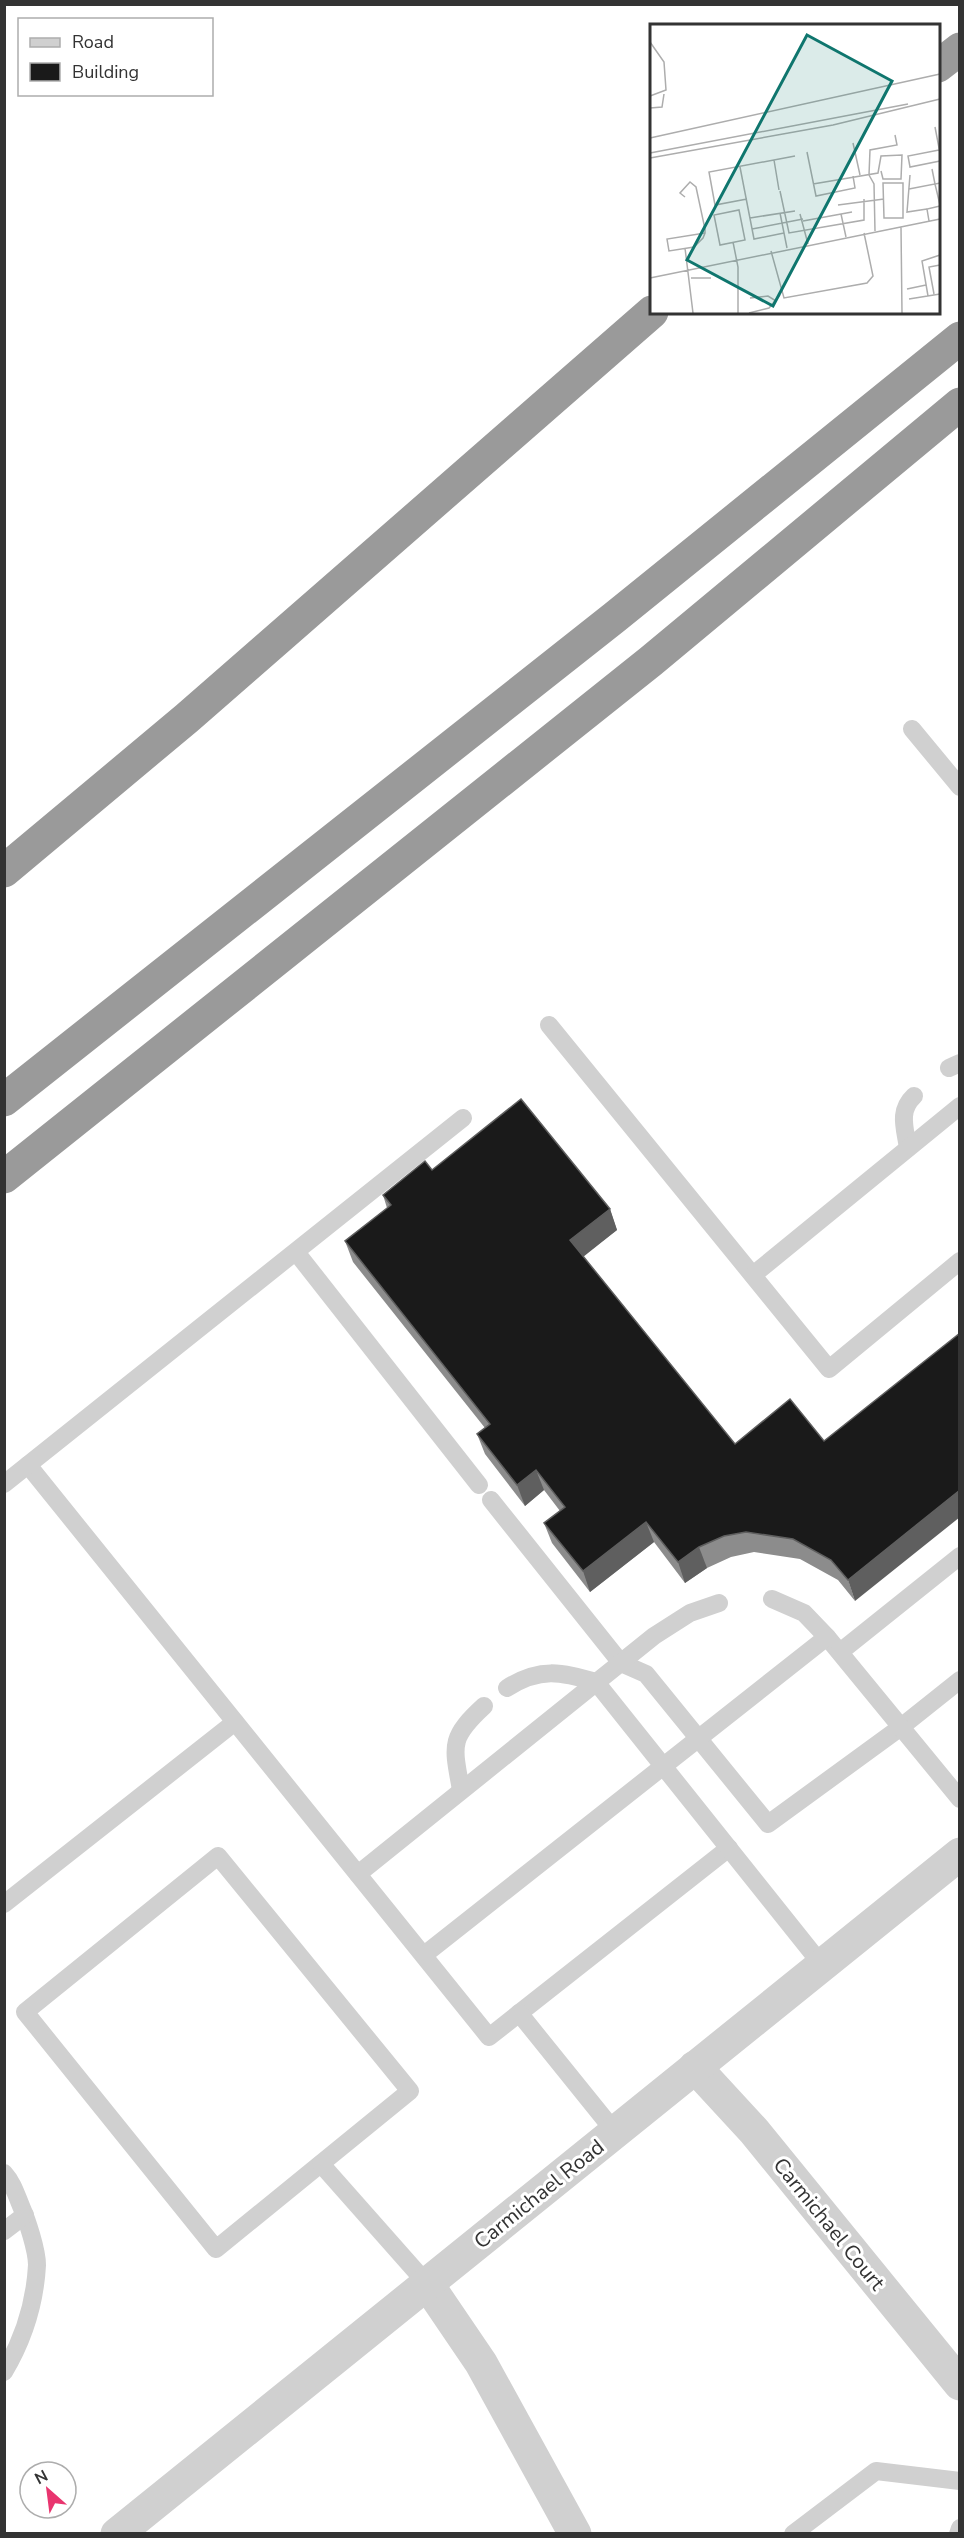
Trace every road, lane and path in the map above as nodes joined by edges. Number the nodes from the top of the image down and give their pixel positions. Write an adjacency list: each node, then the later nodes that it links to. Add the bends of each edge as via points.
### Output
1 (960, 48): 2 (highway)
2 (940, 65)
3 (650, 314): 8 (highway, via 187,718)
4 (960, 338): 11 (highway, via 596,632)
5 (960, 404): 15 (highway, via 651,661)
6 (912, 729): 7 (lane)
7 (960, 787)
8 (4, 871)
9 (549, 1025): 18 (lane)
10 (914, 1096): 14 (lane, via 906,1104 903,1116)
11 (4, 1100)
12 (960, 1106): 14 (lane)
13 (463, 1118): 16 (lane)
14 (908, 1148): 18 (lane)
15 (4, 1177)
16 (296, 1252): 19 (lane); 21 (lane)
17 (960, 1261): 18 (lane, via 829,1369)
18 (753, 1275)
19 (28, 1465): 20 (lane); 33 (lane)
20 (4, 1484)
21 (479, 1485)
22 (491, 1500): 28 (lane)
23 (960, 1556): 27 (lane)
24 (772, 1599): 26 (lane, via 804,1613)
25 (719, 1603): 28 (lane, via 690,1613)
26 (827, 1637): 27 (lane); 35 (lane)
27 (840, 1652): 34 (lane)
28 (621, 1663): 30 (lane); 35 (lane, via 646,1674)
29 (960, 1680): 34 (lane)
30 (596, 1682): 31 (lane, via 545,1673 524,1677); 36 (lane); 37 (lane)
31 (507, 1688)
32 (484, 1706): 37 (lane, via 464,1724 456,1742)
33 (235, 1722): 41 (lane); 42 (lane)
34 (901, 1727): 35 (lane, via 768,1824); 38 (lane)
35 (698, 1739): 36 (lane)
36 (664, 1766): 39 (lane); 43 (lane)
37 (461, 1790): 41 (lane)
38 (960, 1799)
39 (729, 1848): 44 (lane); 45 (lane)
40 (960, 1854): 44 (street, Carmichael Road)
41 (358, 1874): 43 (lane)
42 (4, 1904)
43 (424, 1955): 45 (lane, via 489,2037)
44 (822, 1965): 46 (street, Carmichael Road)
45 (519, 2013): 47 (lane)
46 (695, 2067): 47 (street, Carmichael Road); 54 (street, Carmichael Court, via 754,2131)
47 (615, 2132): 52 (street, Carmichael Road)
48 (321, 2164): 48 (lane, via 410,2091 218,1856 25,2012 216,2249); 52 (lane)
49 (4, 2173): 50 (lane)
50 (25, 2215): 51 (lane); 53 (lane, via 37,2263 30,2312)
51 (4, 2231)
52 (428, 2285): 57 (street, Carmichael Road); 58 (street, via 481,2363)
53 (4, 2372)
54 (960, 2384)
55 (960, 2481): 59 (lane, via 876,2471)
56 (960, 2528): 60 (lane)
57 (117, 2534)
58 (575, 2534)
59 (793, 2534)
60 (958, 2534)

